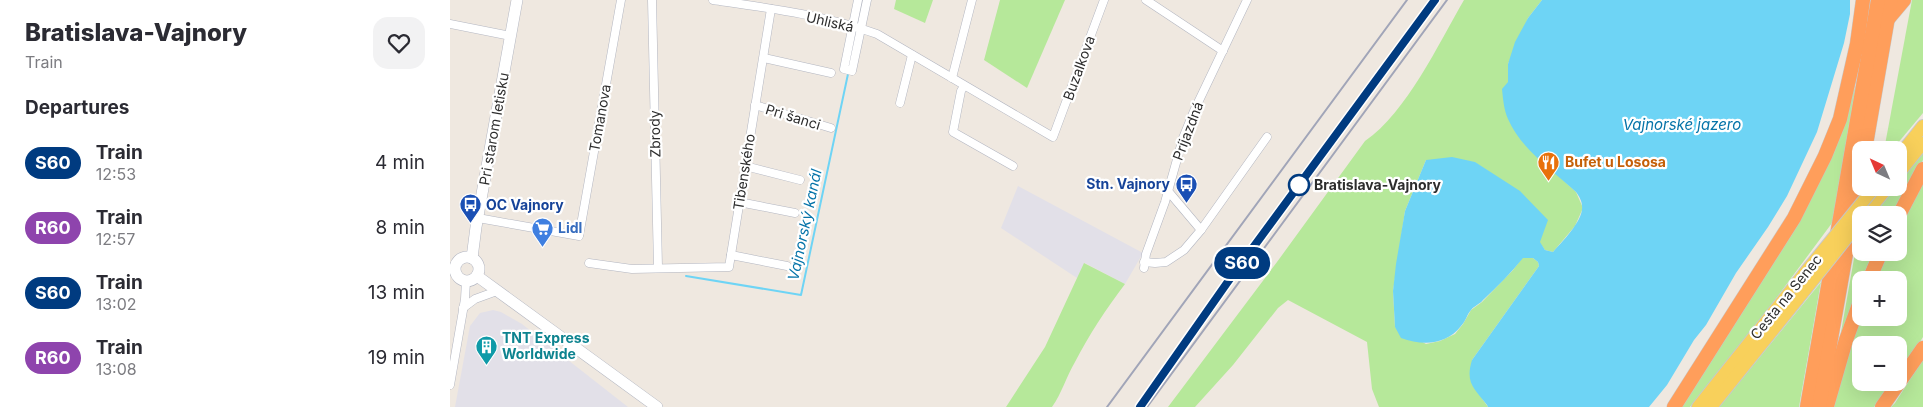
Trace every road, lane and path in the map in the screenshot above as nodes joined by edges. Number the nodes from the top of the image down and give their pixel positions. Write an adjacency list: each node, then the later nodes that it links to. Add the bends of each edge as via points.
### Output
1 (517, 0): 20 (main road, Pri starom letisku)
2 (621, 0): 50 (street, Tomanova, via 579,236)
3 (652, 0): 58 (street, Zbrody)
4 (713, 0): 16 (street, Uhliská)
5 (858, 0): 19 (street)
6 (867, 0): 19 (street)
7 (972, 0): 26 (street)
8 (1104, 0): 32 (street, Buzalkova)
9 (1146, 0): 22 (street)
10 (1247, 0): 22 (street, Príjazdná)
11 (1864, 0): 67 (highway, via 1840,119 1825,156 1794,218)
12 (1872, 0): 21 (highway)
13 (1878, 0): 21 (highway)
14 (1891, 0): 17 (highway)
15 (1904, 0): 17 (highway)
16 (771, 9): 19 (street, Uhliská); 24 (street, Tibenského)
17 (1888, 19): 34 (highway)
18 (450, 24): 20 (street)
19 (857, 27): 19 (street, via 844,69 852,71); 23 (street, Uhliská, via 877,34)
20 (511, 36): 50 (main road, Pri starom letisku)
21 (1869, 47): 70 (highway)
22 (1223, 51): 42 (street, Príjazdná, via 1182,138)
23 (912, 55): 26 (street, Uhliská); 28 (street)
24 (764, 58): 25 (street); 29 (street, Tibenského)
25 (831, 74)
26 (952, 78): 27 (street, Uhliská)
27 (964, 86): 32 (street, Uhliská); 39 (street, via 953,132)
28 (900, 103)
29 (755, 106): 31 (street, Pri šanci); 38 (street, Tibenského)
30 (1923, 126): 36 (main road)
31 (831, 128)
32 (1054, 137)
33 (1266, 137): 51 (street)
34 (1866, 141)
35 (1923, 143): 37 (main road)
36 (1908, 145)
37 (1908, 161)
38 (745, 166): 41 (street); 46 (street, Tibenského)
39 (1013, 166)
40 (1923, 169): 48 (highway)
41 (800, 180)
42 (1168, 191): 51 (street); 51 (street, Príjazdná, via 1144,265 1174,258)
43 (1856, 196): 71 (highway)
44 (1867, 196): 68 (main road, Cesta na Senec, bridge)
45 (1880, 196): 47 (main road)
46 (739, 202): 49 (street); 53 (street, Tibenského)
47 (1872, 206)
48 (1904, 206)
49 (795, 213)
50 (478, 218): 54 (main road, Pri starom letisku)
51 (1201, 230)
52 (1852, 231): 69 (main road, Cesta na Senec, bridge)
53 (730, 255): 57 (street); 58 (street, via 728,267)
54 (472, 258): 55 (main road); 59 (main road, Pri starom letisku, via 479,266)
55 (453, 263): 60 (main road, via 459,279)
56 (589, 263): 58 (street, via 632,269)
57 (787, 266)
58 (658, 267)
59 (477, 276): 60 (main road); 61 (main road)
60 (466, 281): 62 (street)
61 (497, 291): 62 (street, via 475,298); 66 (main road)
62 (463, 308): 65 (street)
63 (1852, 326): 72 (highway)
64 (1923, 348): 73 (highway)
65 (450, 385)
66 (657, 407)
67 (1674, 407)
68 (1698, 407)
69 (1711, 407)
70 (1807, 407)
71 (1819, 407)
72 (1826, 407)
73 (1882, 407)

